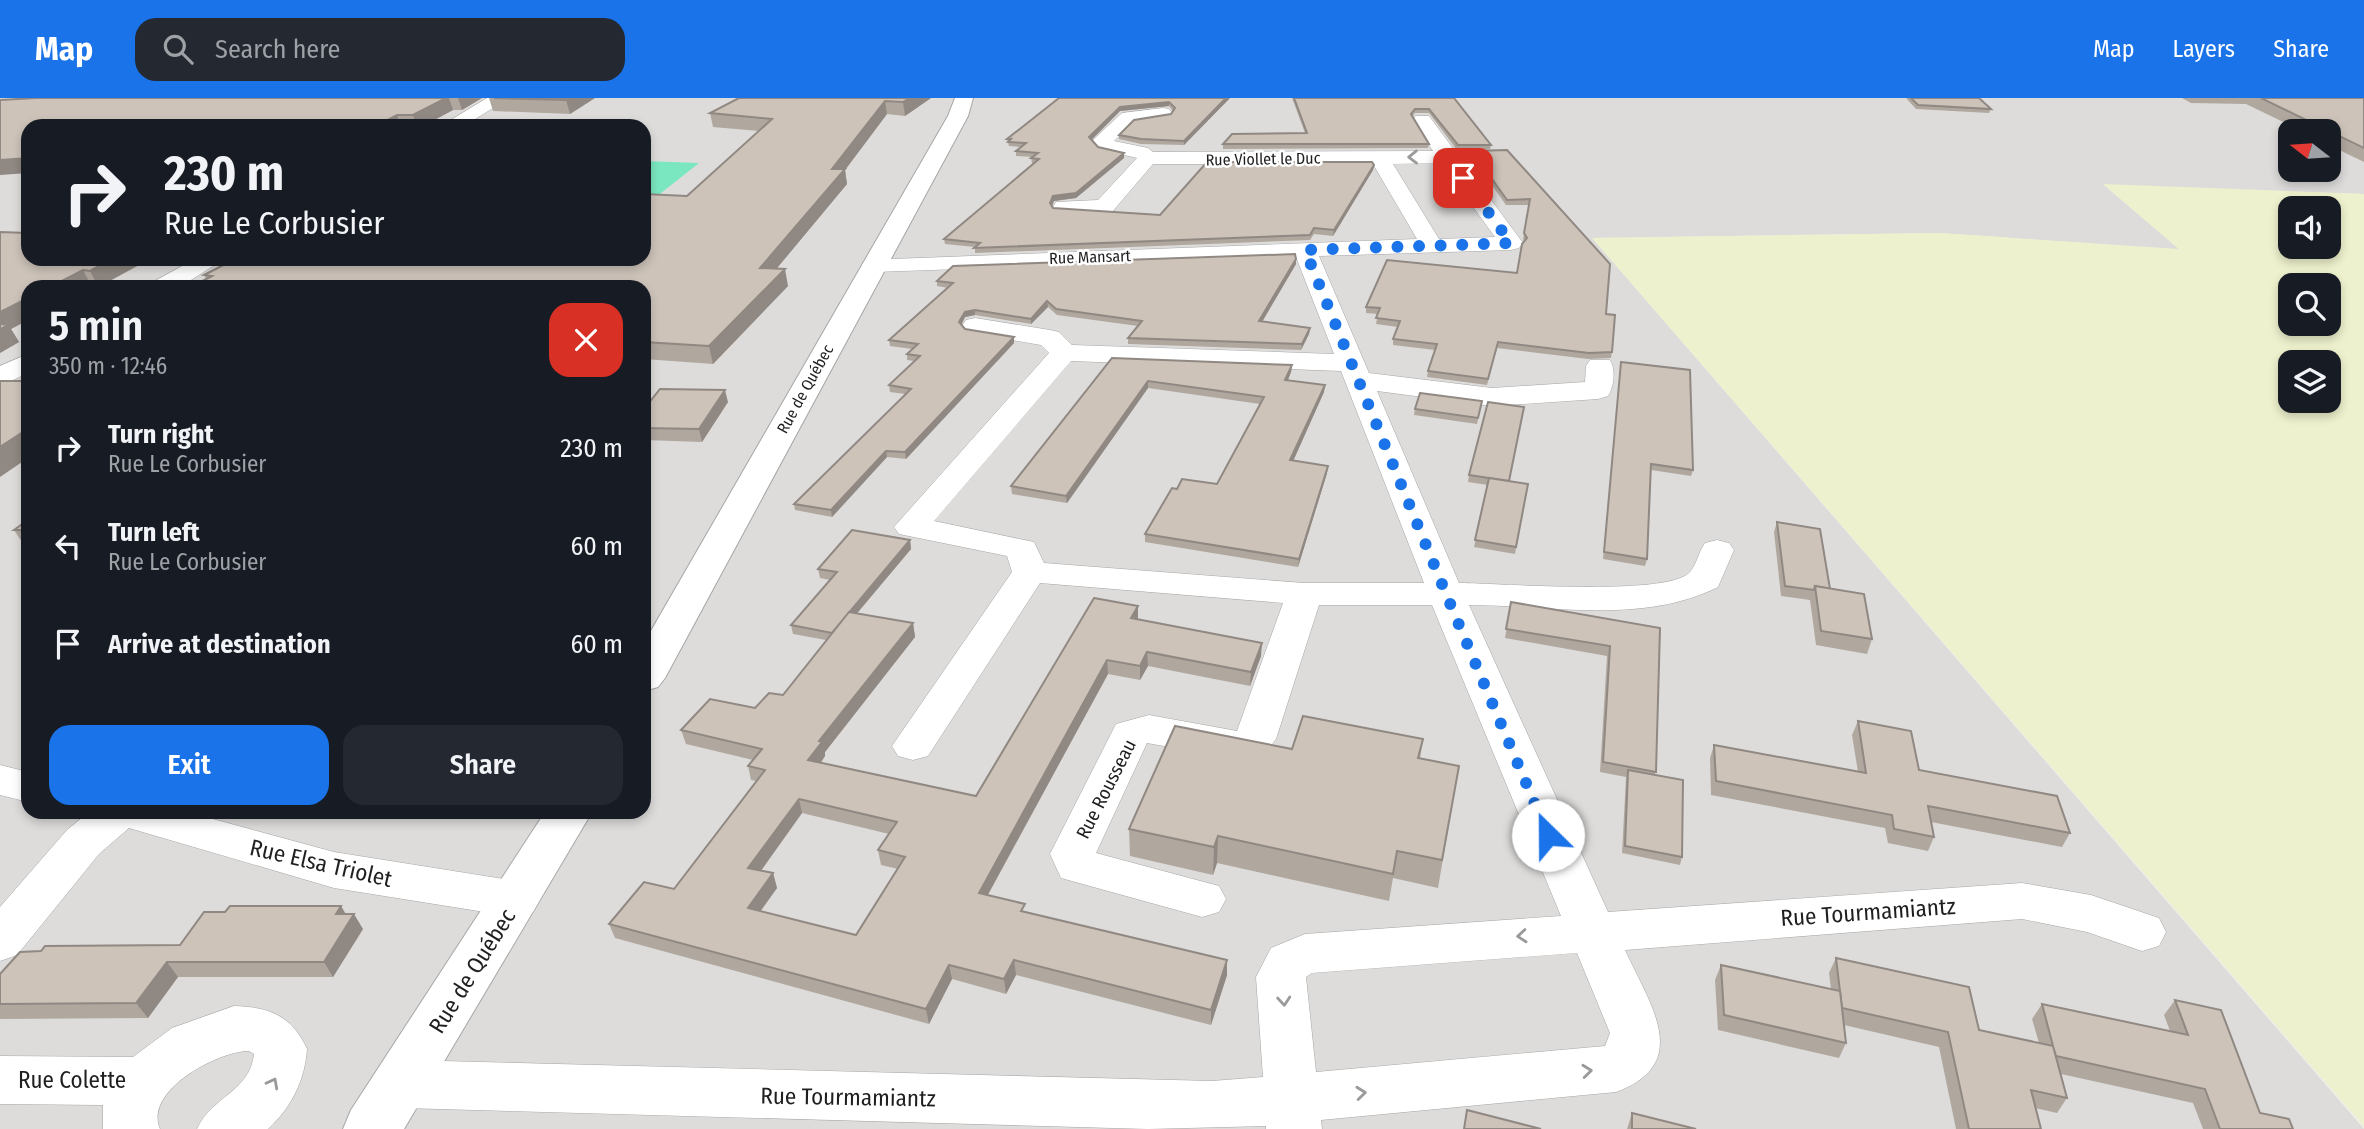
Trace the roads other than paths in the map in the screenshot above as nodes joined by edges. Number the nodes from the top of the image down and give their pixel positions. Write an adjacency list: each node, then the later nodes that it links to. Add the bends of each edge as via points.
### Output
1 (500, 98): 5 (street)
2 (964, 98): 12 (street, Rue de Québec)
3 (1163, 113): 7 (street, Rue Viollet le Duc, via 1129,117 1102,142)
4 (1418, 115): 6 (street)
5 (462, 119)
6 (1447, 157): 8 (street, Rue Viollet le Duc, one-way to 8); 10 (street, Rue Mansart, via 1511,243)
7 (1148, 158): 8 (street, Rue Viollet le Duc); 9 (street, via 1104,206)
8 (1379, 158): 10 (street)
9 (1064, 207)
10 (1432, 246): 11 (street, Rue Mansart)
11 (1305, 250): 12 (street, Rue Mansart); 19 (street)
12 (874, 265): 25 (street, Rue de Québec)
13 (200, 266): 14 (street)
14 (174, 280)
15 (975, 326): 16 (street, via 1050,338)
16 (1064, 353): 19 (street); 22 (street, via 911,527 1022,549)
17 (21, 366): 20 (street)
18 (1600, 366): 19 (street, via 1598,390 1492,397)
19 (1356, 372): 24 (street)
20 (0, 378)
21 (1717, 550): 24 (street, via 1705,579 1679,592 1578,600 1525,594)
22 (1030, 572): 23 (street); 26 (street)
23 (1304, 594): 24 (street); 33 (street, Rue Rousseau, via 1255,738 1242,746 1149,729 1131,734 1073,854 1077,866)
24 (1446, 594): 34 (street)
25 (651, 665)
26 (913, 746)
27 (0, 780): 28 (street)
28 (21, 785)
29 (111, 819): 36 (street, via 83,842)
30 (154, 819): 32 (street, Rue Elsa Triolet, via 334,870)
31 (565, 819): 32 (street, Rue de Québec)
32 (516, 899): 38 (street, Rue de Québec)
33 (1202, 899)
34 (1590, 931): 35 (street, Rue Tourmamiantz, via 2022,901 2091,914); 40 (street, Rue Tourmamiantz, one-way to 40, via 1305,954 1289,962 1282,977); 40 (street, Rue Tourmamiantz, one-way to 34, via 1616,1068 1631,1056 1636,1033)
35 (2142, 932)
36 (0, 941)
37 (0, 1080): 39 (street, Rue Colette)
38 (403, 1084): 40 (street, Rue Tourmamiantz, via 1212,1106); 42 (street, Rue de Québec)
39 (138, 1105): 41 (street, Rue Colette, one-way to 39, via 270,1091 281,1068 281,1049 269,1035 237,1030 194,1042 167,1059)
40 (1293, 1114)
41 (225, 1129)
42 (372, 1129)

